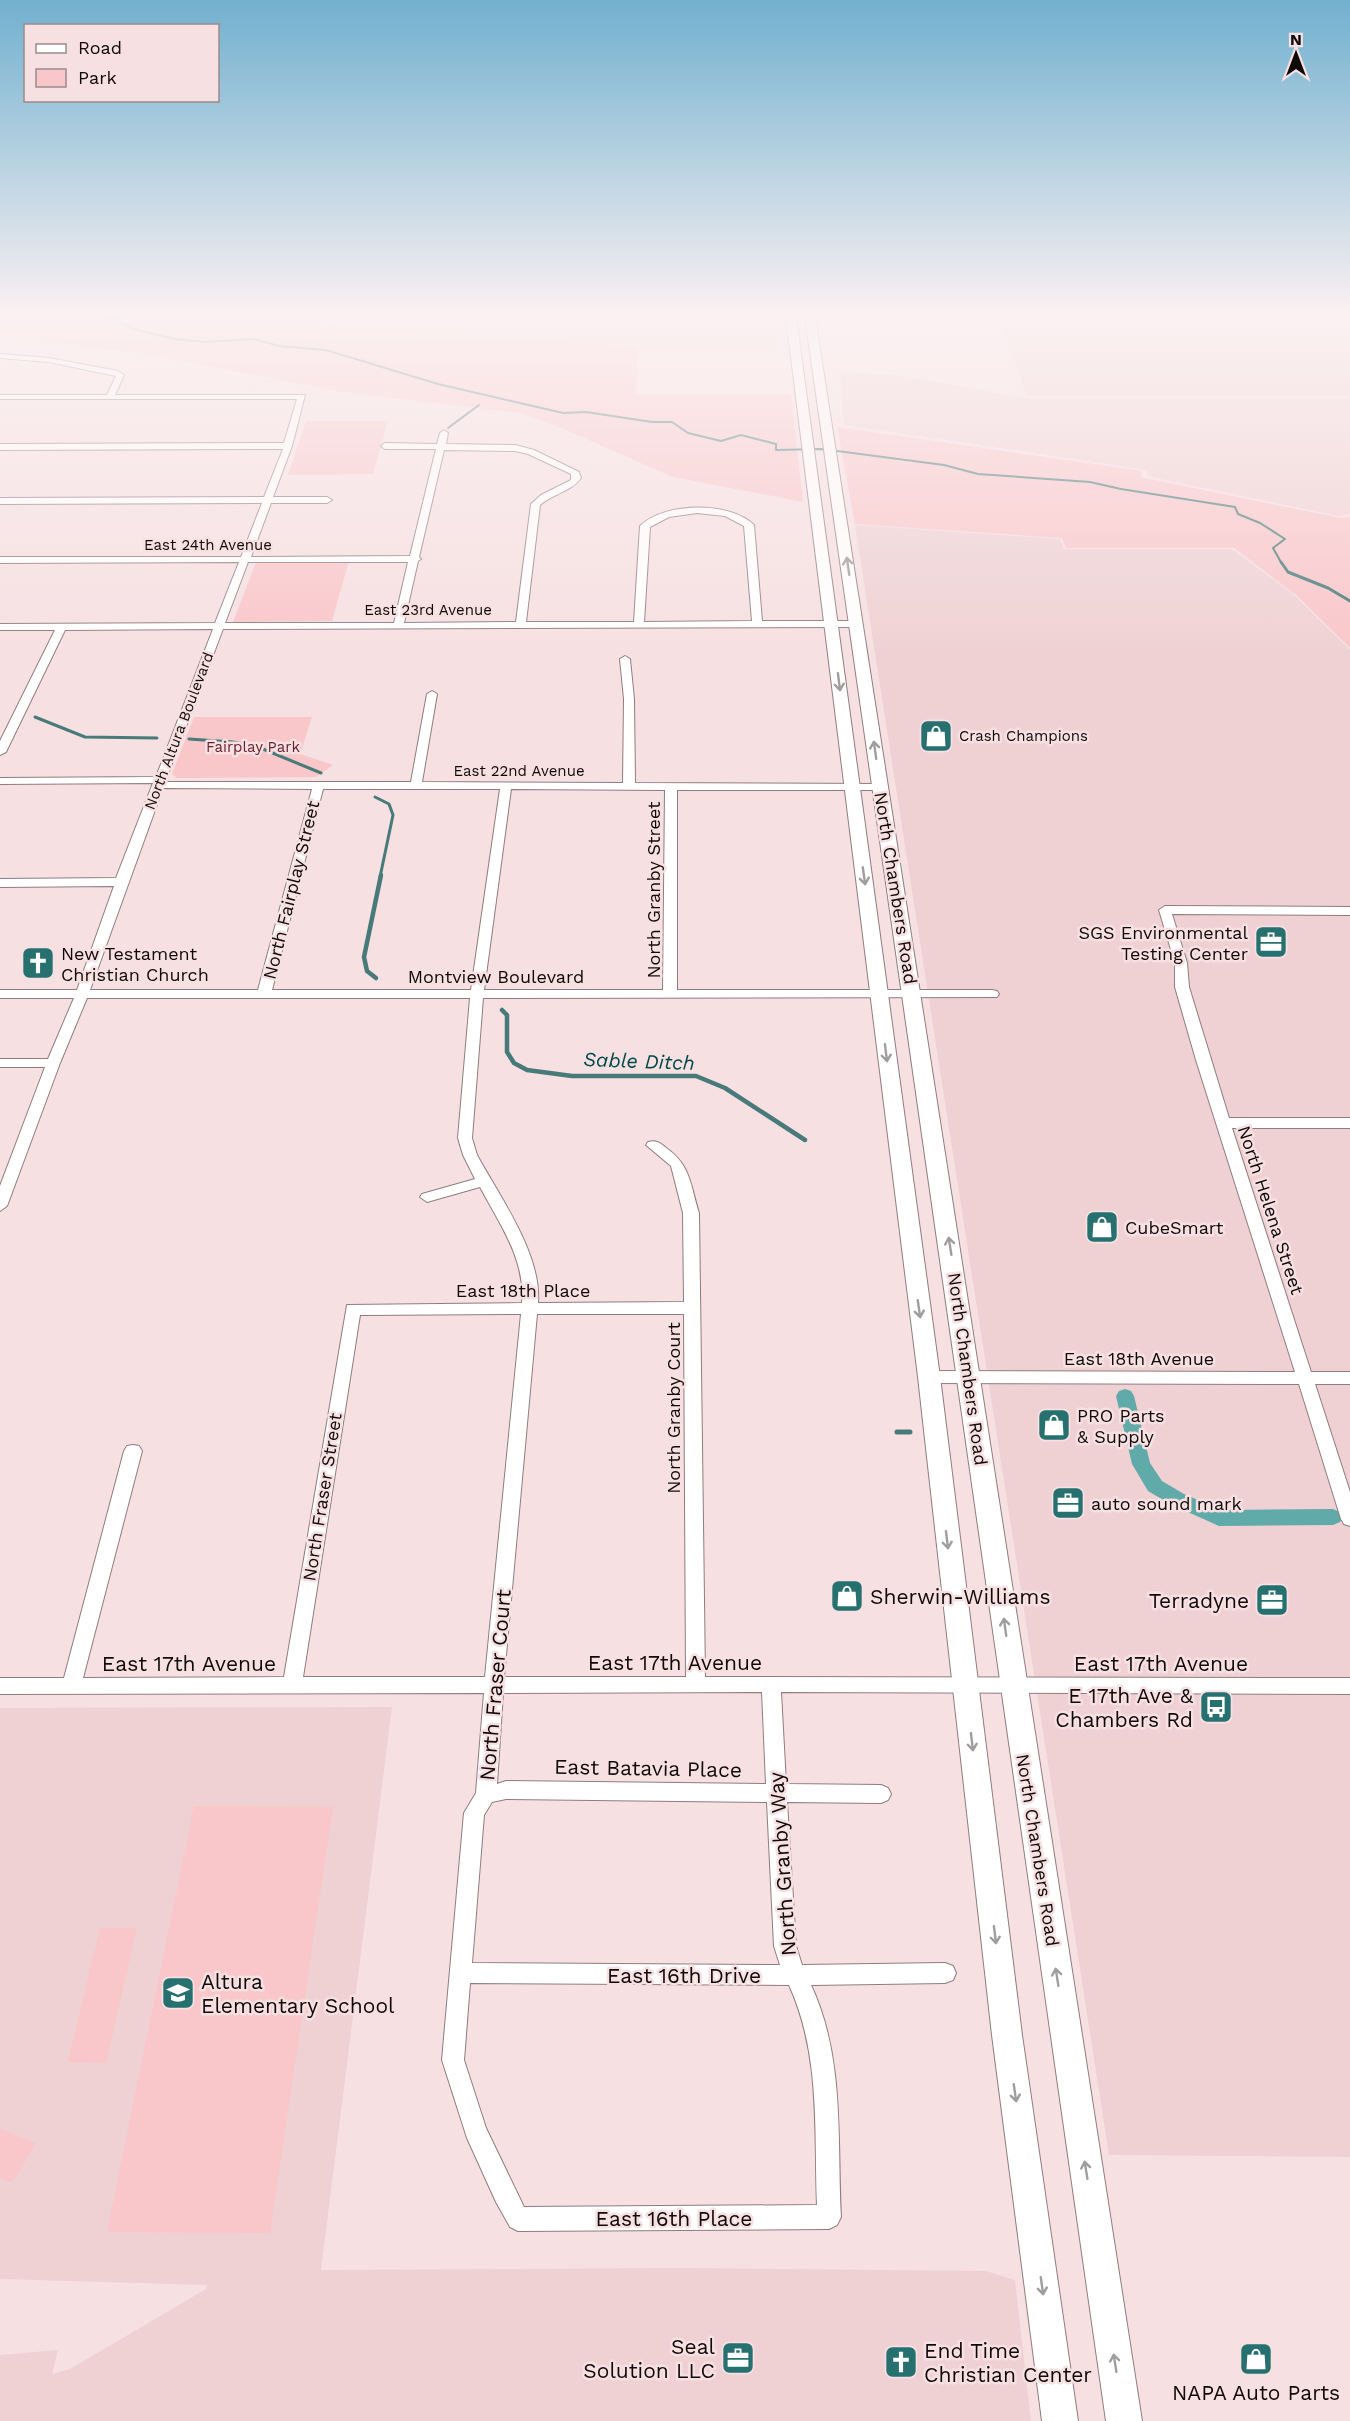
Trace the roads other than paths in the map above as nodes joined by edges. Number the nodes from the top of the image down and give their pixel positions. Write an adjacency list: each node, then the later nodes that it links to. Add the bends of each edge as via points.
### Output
1 (293, 430): 5 (street, North Altura Boulevard)
2 (806, 430): 17 (main road, North Chambers Road)
3 (828, 430): 18 (main road, North Chambers Road, one-way to 3)
4 (444, 433): 7 (street)
5 (288, 446): 8 (street); 13 (street, North Altura Boulevard)
6 (386, 446): 7 (street)
7 (441, 446): 9 (street, via 521,449 572,469); 14 (street)
8 (0, 447)
9 (577, 477): 10 (street); 20 (street, via 571,485 536,504)
10 (591, 477)
11 (327, 500): 13 (street)
12 (0, 501): 13 (street)
13 (267, 501): 16 (street, North Altura Boulevard)
14 (416, 559): 16 (street, East 24th Avenue); 19 (street)
15 (0, 560): 16 (street, East 24th Avenue)
16 (246, 560): 25 (street, North Altura Boulevard)
17 (831, 624): 18 (street, East 23rd Avenue); 22 (street, East 23rd Avenue); 36 (main road, North Chambers Road, one-way to 36)
18 (857, 624): 37 (main road, North Chambers Road, one-way to 18)
19 (398, 625): 20 (street, East 23rd Avenue); 25 (street, East 23rd Avenue)
20 (521, 625): 21 (street, East 23rd Avenue)
21 (639, 625): 22 (street, East 23rd Avenue); 22 (street, via 645,526 665,514 698,512 733,515 749,525)
22 (757, 625)
23 (62, 626): 24 (street, East 23rd Avenue); 25 (street, East 23rd Avenue); 28 (street)
24 (0, 627)
25 (218, 627): 30 (street, North Altura Boulevard)
26 (625, 660): 34 (street, North Granby Street)
27 (432, 694): 32 (street)
28 (0, 752)
29 (0, 781): 30 (street, East 22nd Avenue)
30 (159, 783): 31 (street, East 22nd Avenue); 38 (street, North Altura Boulevard)
31 (318, 786): 32 (street, East 22nd Avenue); 43 (street, North Fairplay Street)
32 (416, 786): 33 (street, East 22nd Avenue)
33 (506, 786): 34 (street, East 22nd Avenue); 44 (street)
34 (629, 786): 35 (street, East 22nd Avenue)
35 (671, 786): 36 (street, East 22nd Avenue); 45 (street, North Granby Street)
36 (852, 787): 37 (street, East 22nd Avenue); 47 (main road, North Chambers Road, one-way to 47)
37 (880, 787): 48 (main road, North Chambers Road)
38 (121, 882): 39 (street); 42 (street, North Altura Boulevard)
39 (0, 883)
40 (1350, 911): 51 (street, North Helena Street, via 1165,910 1182,963 1186,1003)
41 (0, 994): 42 (street, Montview Boulevard)
42 (82, 994): 43 (street, Montview Boulevard); 50 (street, North Altura Boulevard)
43 (264, 994): 44 (street, Montview Boulevard)
44 (477, 994): 45 (street, Montview Boulevard); 54 (street, North Fraser Court, via 465,1138)
45 (670, 994): 47 (street, Montview Boulevard)
46 (992, 994): 48 (street, Montview Boulevard)
47 (878, 995): 48 (street, Montview Boulevard); 60 (main road, North Chambers Road, one-way to 60)
48 (913, 995): 61 (main road, North Chambers Road, one-way to 48)
49 (0, 1063): 50 (street)
50 (53, 1063): 56 (street, North Altura Boulevard)
51 (1223, 1123): 52 (street); 62 (street, North Helena Street)
52 (1350, 1123)
53 (653, 1146): 57 (street, North Granby Court, via 674,1160 686,1189 691,1213)
54 (484, 1181): 55 (street); 59 (street, North Fraser Court, via 524,1256 530,1278)
55 (427, 1197)
56 (1, 1198)
57 (692, 1308): 59 (street, East 18th Place); 66 (street, North Granby Court)
58 (353, 1309): 59 (street, East 18th Place); 71 (street, North Fraser Street)
59 (530, 1310): 73 (street, North Fraser Court)
60 (929, 1377): 61 (street, East 18th Avenue); 68 (main road, North Chambers Road, one-way to 68)
61 (969, 1377): 62 (street, East 18th Avenue); 69 (main road, North Chambers Road, one-way to 61)
62 (1304, 1377): 63 (street, East 18th Avenue); 65 (street, North Helena Street)
63 (1350, 1378)
64 (133, 1451): 70 (street)
65 (1350, 1519)
66 (696, 1684): 67 (street, East 17th Avenue); 73 (street, East 17th Avenue)
67 (771, 1684): 68 (street, East 17th Avenue); 75 (street, North Granby Way)
68 (966, 1684): 69 (street, East 17th Avenue); 83 (main road, North Chambers Road, one-way to 83, via 1007,2035)
69 (1013, 1684): 74 (street, East 17th Avenue); 84 (main road, North Chambers Road, one-way to 69)
70 (72, 1685): 71 (street, East 17th Avenue); 72 (street, East 17th Avenue)
71 (292, 1685): 73 (street, East 17th Avenue)
72 (0, 1686)
73 (494, 1686): 77 (street, North Fraser Court)
74 (1350, 1686)
75 (777, 1794): 76 (street, East Batavia Place); 77 (street, East Batavia Place, via 506,1790); 80 (street, North Granby Way, via 785,1946)
76 (881, 1794)
77 (486, 1795): 78 (street, North Fraser Court, via 474,1813)
78 (459, 1973): 80 (street, East 16th Drive); 82 (street, North Fraser Court, via 453,2060 475,2130)
79 (945, 1973): 80 (street, East 16th Drive)
80 (794, 1975): 81 (street, North Granby Way, via 816,2027 823,2084)
81 (829, 2217): 82 (street, East 16th Place)
82 (518, 2219)
83 (1060, 2421)
84 (1124, 2421)

